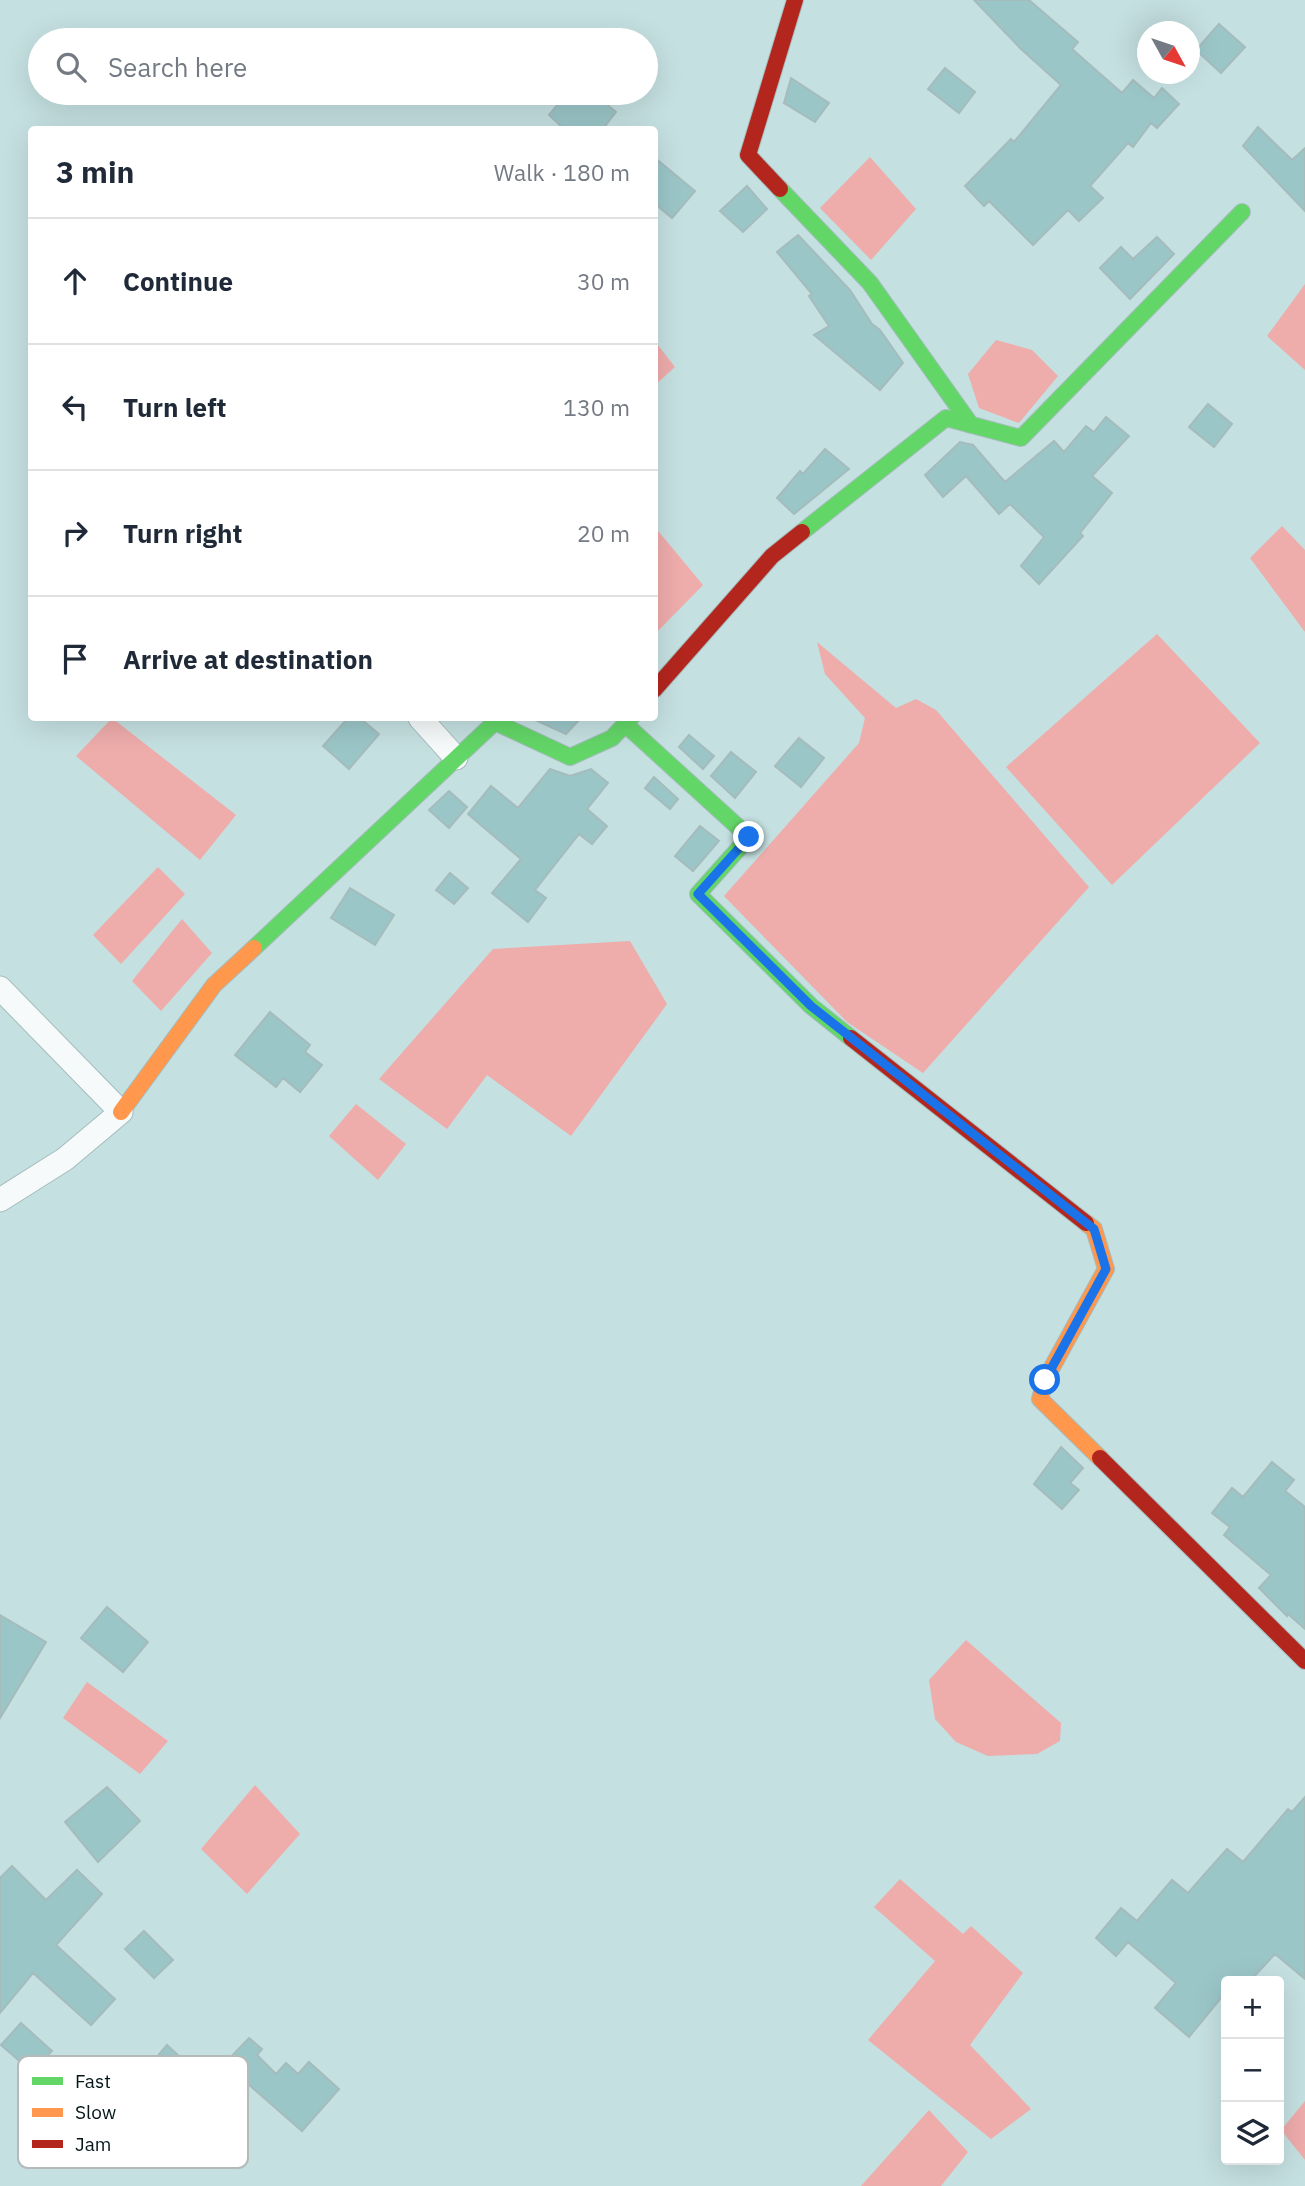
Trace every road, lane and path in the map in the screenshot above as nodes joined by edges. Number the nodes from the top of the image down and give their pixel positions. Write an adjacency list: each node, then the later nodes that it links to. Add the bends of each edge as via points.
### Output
1 (795, 0): 3 (street, via 748,155 870,283)
2 (1242, 212): 3 (street, via 1021,438)
3 (971, 425): 4 (street, via 946,418 772,556)
4 (658, 685)
5 (423, 721): 7 (street)
6 (628, 721): 7 (street, via 612,738 570,757 495,722); 11 (street, via 749,837 698,894 811,1006 1094,1229 1106,1269 1045,1380 1040,1399)
7 (456, 758): 9 (street, via 214,985)
8 (0, 988): 9 (street)
9 (121, 1112): 10 (street, via 65,1159)
10 (0, 1200)
11 (1305, 1661)

